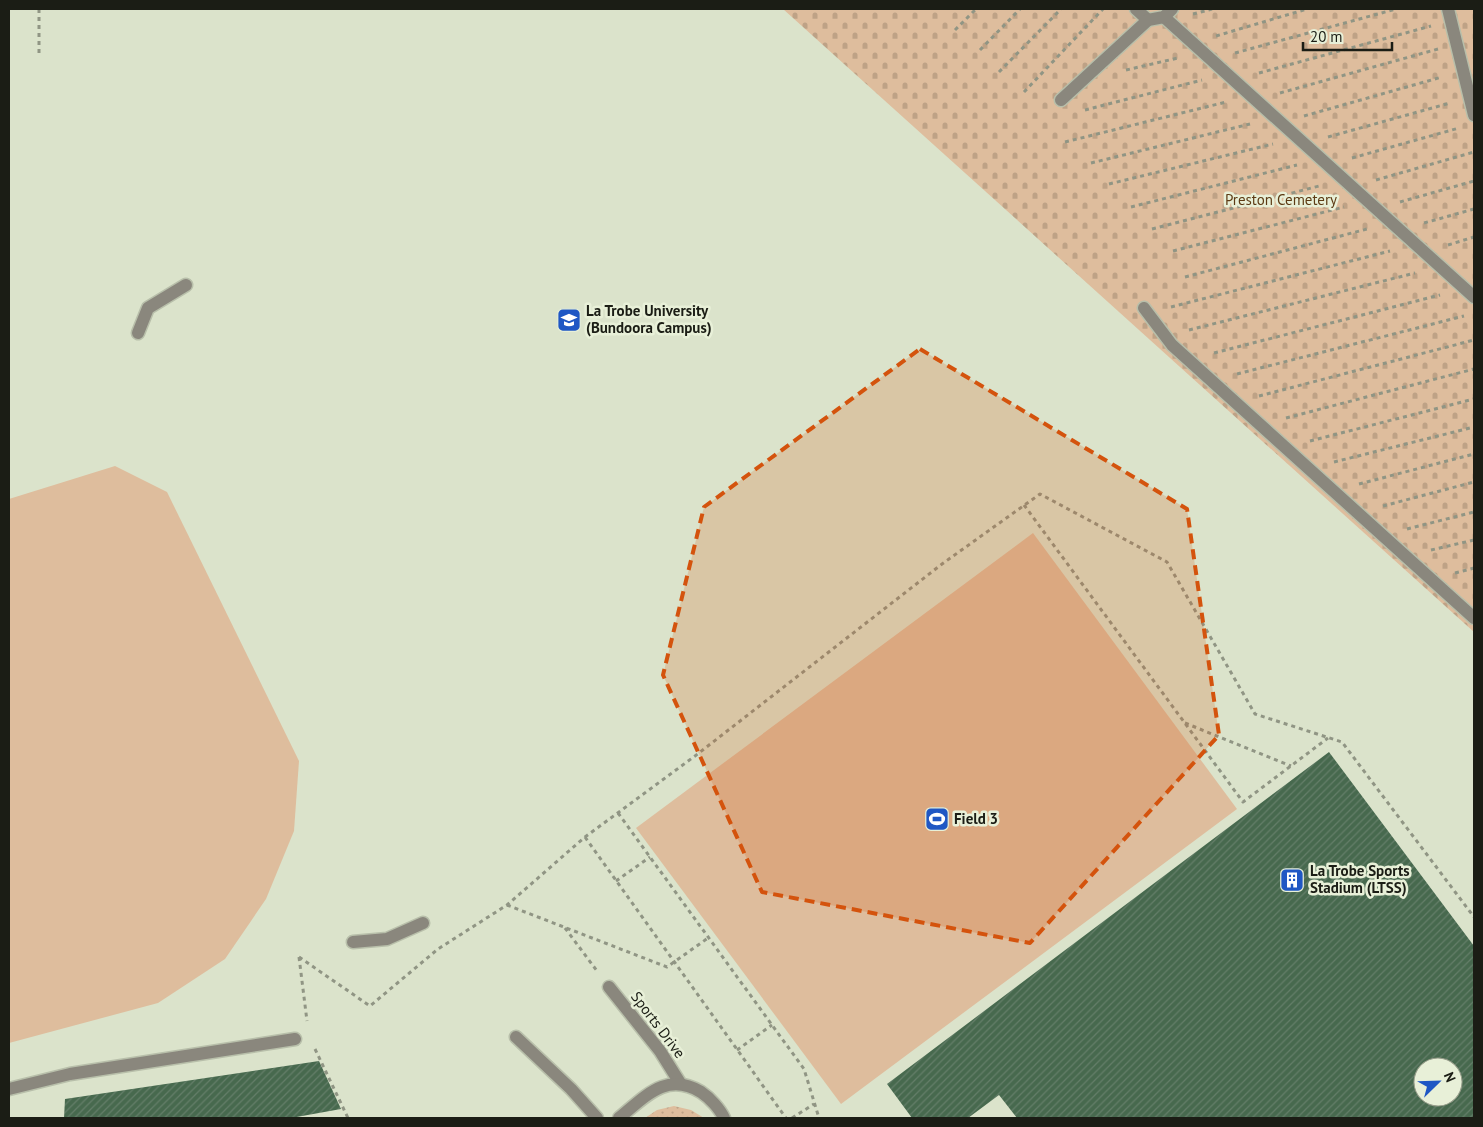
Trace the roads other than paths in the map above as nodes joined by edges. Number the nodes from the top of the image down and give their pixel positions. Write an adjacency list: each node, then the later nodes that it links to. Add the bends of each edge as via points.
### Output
1 (1136, 9): 4 (lane)
2 (1168, 13): 4 (lane); 8 (lane, via 1192,43)
3 (1449, 14): 6 (lane)
4 (1148, 20): 5 (lane)
5 (1061, 100)
6 (1474, 115)
7 (186, 286): 10 (lane, via 148,308)
8 (1470, 292)
9 (1146, 310): 11 (lane, via 1172,345)
10 (138, 333)
11 (1474, 618)
12 (423, 923): 13 (lane, via 387,940)
13 (353, 942)
14 (609, 988): 17 (lane, Sports Drive, via 660,1051)
15 (516, 1037): 19 (lane)
16 (295, 1039): 18 (lane, via 70,1074)
17 (680, 1083): 20 (lane, Sports Drive, via 664,1085); 21 (lane, Sports Drive, via 706,1096)
18 (9, 1089)
19 (597, 1118)
20 (619, 1118)
21 (724, 1118)

